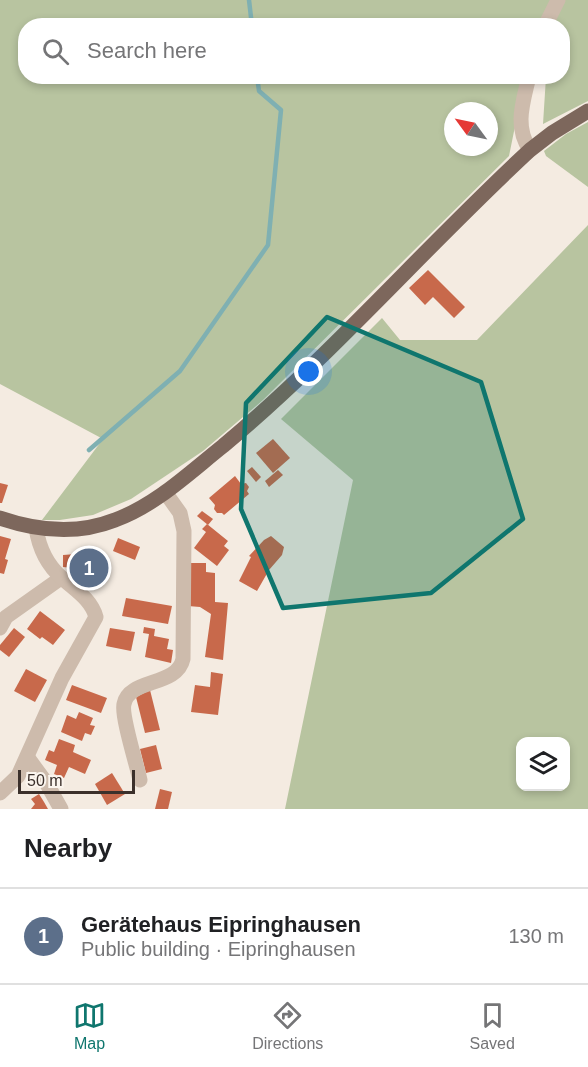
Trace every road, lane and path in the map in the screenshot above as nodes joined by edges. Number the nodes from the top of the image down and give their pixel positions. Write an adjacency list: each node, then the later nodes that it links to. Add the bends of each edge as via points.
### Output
1 (558, 0): 2 (street)
2 (549, 18)
3 (527, 84): 5 (street, via 520,131)
4 (588, 111): 5 (main road)
5 (530, 150): 6 (main road, via 267,408)
6 (165, 492): 8 (main road, via 140,509 103,524 66,530); 12 (street, via 180,513 184,531 183,659 174,673 134,690 125,699 123,711)
7 (0, 518): 8 (main road)
8 (36, 528): 9 (street, via 38,542)
9 (61, 578): 10 (street, via 6,617); 11 (street, via 93,606 96,617 62,678)
10 (0, 628)
11 (28, 758): 13 (street, via 18,777); 14 (street)
12 (140, 780)
13 (0, 793)
14 (61, 809)

